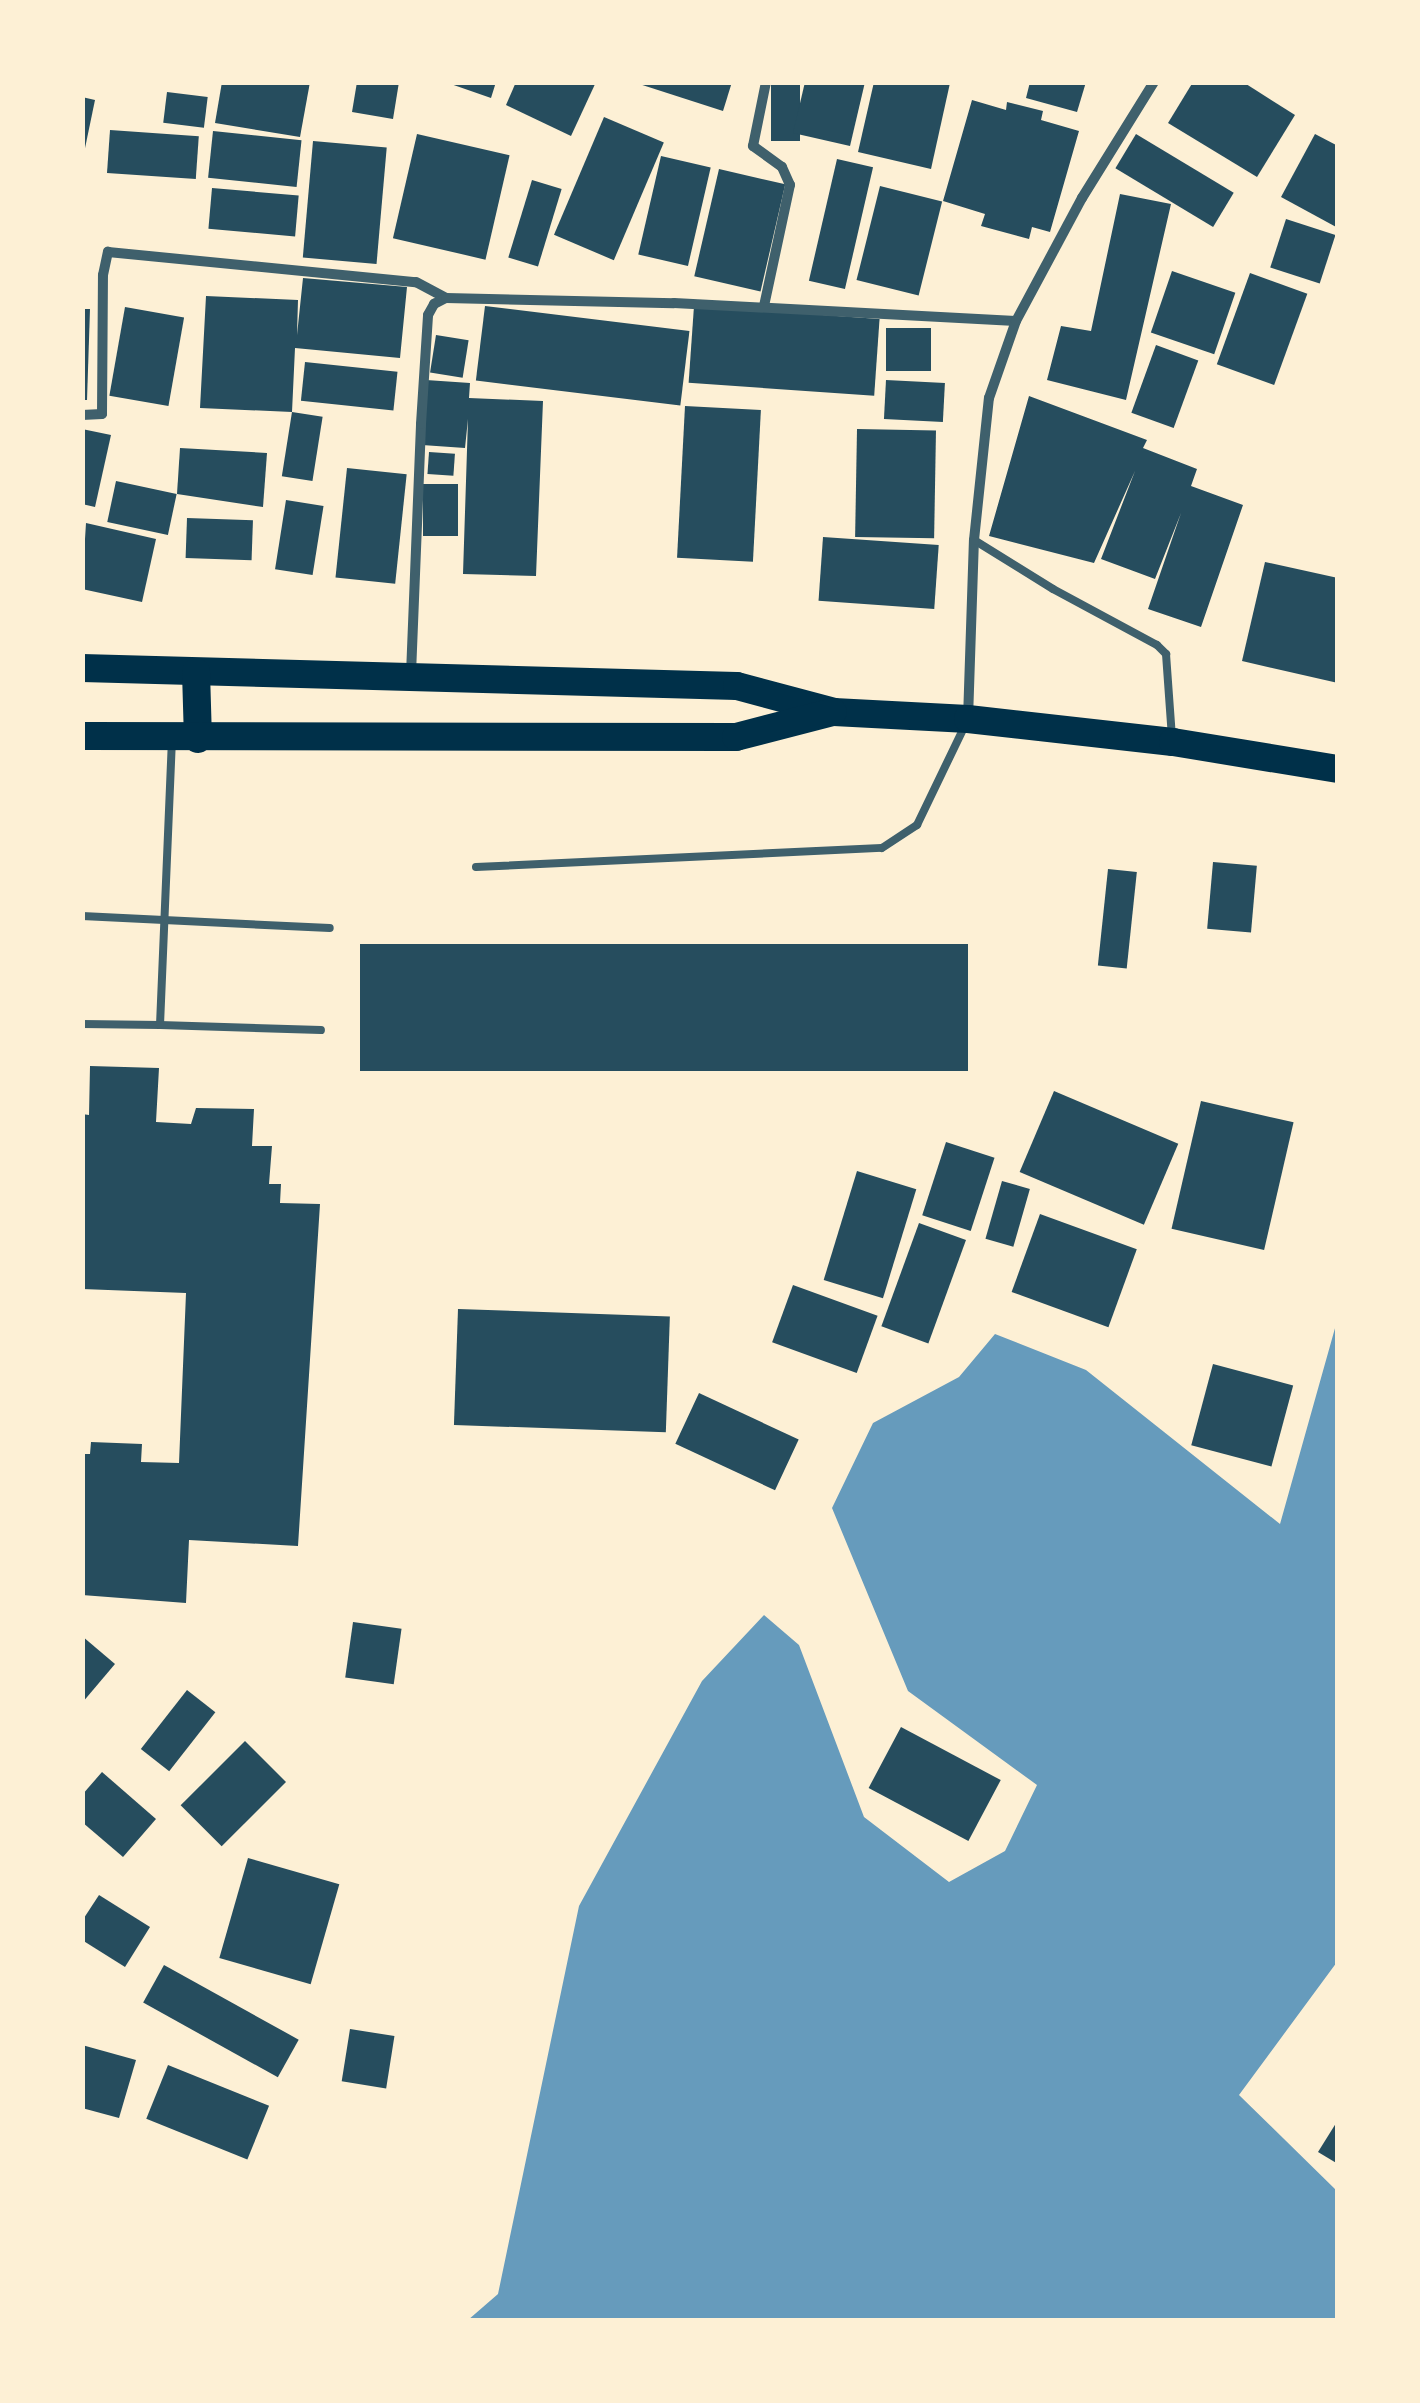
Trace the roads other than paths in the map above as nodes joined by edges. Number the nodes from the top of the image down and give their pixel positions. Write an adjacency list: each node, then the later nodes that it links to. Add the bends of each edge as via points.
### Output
1 (766, 82): 4 (street, via 753,146 782,167 790,186)
2 (1154, 82): 5 (street)
3 (446, 298): 4 (street); 6 (street, via 416,282 108,252 102,414); 10 (street, via 428,315)
4 (764, 306): 5 (street)
5 (1016, 321): 7 (street, via 989,398)
6 (82, 415)
7 (974, 540): 12 (street); 15 (lane, via 1166,654)
8 (82, 668): 9 (highway)
9 (196, 672): 10 (highway); 14 (highway)
10 (411, 680): 11 (highway, via 738,686)
11 (834, 712): 12 (highway); 14 (highway, via 736,737)
12 (968, 719): 15 (highway); 17 (lane, via 917,826 882,848)
13 (82, 736): 14 (highway)
14 (185, 739): 19 (lane)
15 (1173, 742): 16 (highway)
16 (1338, 770)
17 (476, 866)
18 (82, 916): 19 (lane)
19 (164, 920): 20 (lane); 22 (lane)
20 (330, 928)
21 (82, 1024): 22 (lane)
22 (160, 1025): 23 (lane)
23 (321, 1030)

